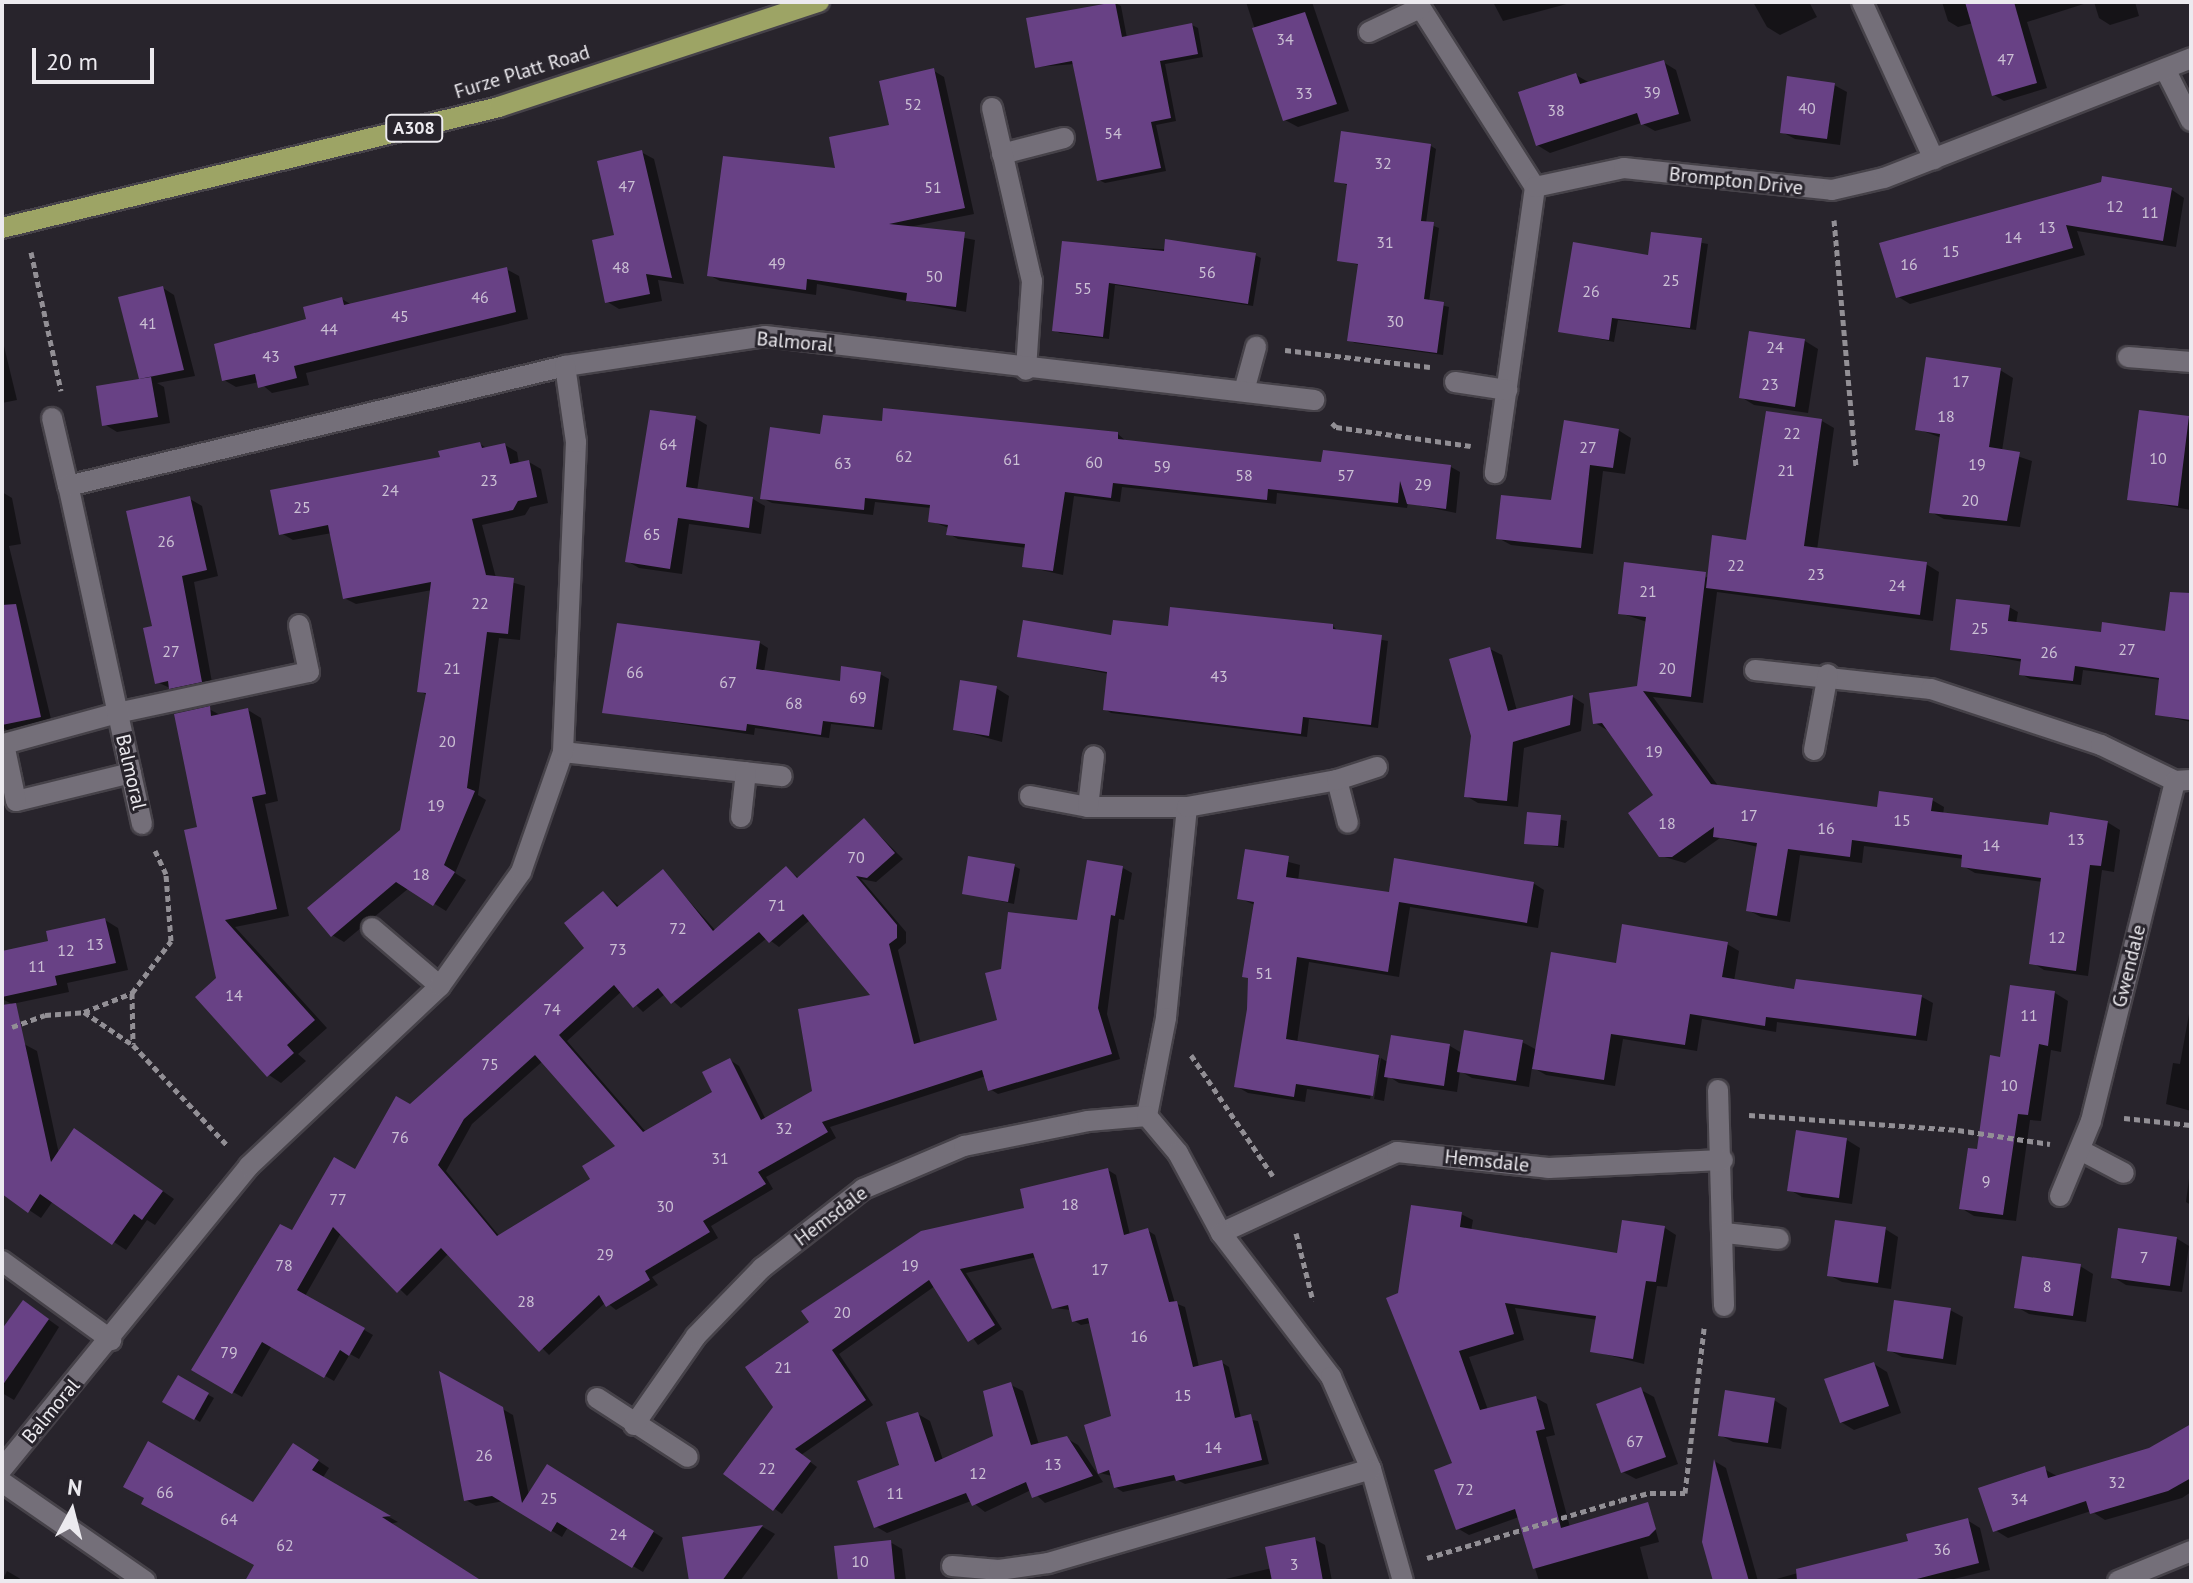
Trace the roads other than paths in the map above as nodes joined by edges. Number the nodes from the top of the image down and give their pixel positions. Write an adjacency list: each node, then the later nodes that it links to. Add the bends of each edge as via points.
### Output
1 (819, 2): 13 (main road, Furze Platt Road / A308, via 499,107)
2 (1862, 2): 11 (street)
3 (1418, 5): 4 (street); 12 (street)
4 (1369, 32)
5 (2191, 58): 6 (street, Brompton Drive)
6 (2165, 69): 8 (street); 11 (street, Brompton Drive)
7 (992, 108): 10 (street)
8 (2191, 121)
9 (1064, 138): 10 (street)
10 (1002, 154): 18 (street, via 1032,281)
11 (1934, 159): 12 (street, Brompton Drive, via 1832,190 1624,168)
12 (1535, 187): 20 (street)
13 (2, 228)
14 (1256, 347): 21 (street)
15 (2128, 357): 16 (street)
16 (2191, 362)
17 (565, 366): 18 (street, Balmoral, via 765,336); 25 (street, Balmoral); 31 (street, Balmoral, via 576,442)
18 (1026, 370): 21 (street, Balmoral)
19 (1455, 382): 20 (street)
20 (1507, 390): 24 (street)
21 (1244, 391): 22 (street, Balmoral)
22 (1314, 400)
23 (52, 418): 25 (street, Balmoral)
24 (1495, 473)
25 (68, 486): 29 (street, Balmoral)
26 (299, 625): 29 (street, via 309,672)
27 (1755, 670): 28 (street, Gwendale)
28 (1828, 674): 30 (street); 38 (street, Gwendale, via 1931,689 2101,745)
29 (117, 713): 35 (street, Balmoral); 35 (street, via 4,744 16,801)
30 (1814, 750)
31 (563, 752): 34 (street); 46 (street, Balmoral, via 521,872)
32 (1094, 756): 40 (street)
33 (1377, 767): 37 (street)
34 (746, 772): 36 (street); 42 (street)
35 (131, 773): 44 (street, Balmoral)
36 (782, 776)
37 (1337, 780): 41 (street); 43 (street)
38 (2183, 780): 49 (street, Gwendale)
39 (1030, 796): 40 (street)
40 (1088, 807): 41 (street)
41 (1187, 807): 48 (street, via 1166,1018)
42 (741, 817)
43 (1348, 823)
44 (142, 824)
45 (372, 928): 46 (street)
46 (440, 986): 58 (street, Balmoral, via 249,1166)
47 (1718, 1090): 50 (street)
48 (1147, 1116): 53 (street, via 1178,1153); 60 (street, Hemsdale, via 1088,1121 964,1146 863,1189 762,1268 707,1324)
49 (2082, 1151): 51 (street); 52 (street, Gwendale)
50 (1723, 1160): 53 (street, Hemsdale, via 1548,1168 1397,1152 1287,1198); 54 (street)
51 (2124, 1173)
52 (2060, 1196)
53 (1221, 1233): 63 (street, via 1331,1377)
54 (1725, 1233): 55 (street); 57 (street)
55 (1779, 1239)
56 (2, 1261): 58 (street)
57 (1724, 1306)
58 (111, 1340): 62 (street, Balmoral)
59 (597, 1398): 60 (street)
60 (634, 1425): 61 (street)
61 (688, 1457)
62 (2, 1469)
63 (1371, 1469): 67 (street); 68 (street)
64 (2, 1482): 69 (street)
65 (2191, 1551): 70 (street)
66 (952, 1566): 68 (street)
67 (1401, 1575)
68 (999, 1576)
69 (145, 1581)
70 (2118, 1581)

